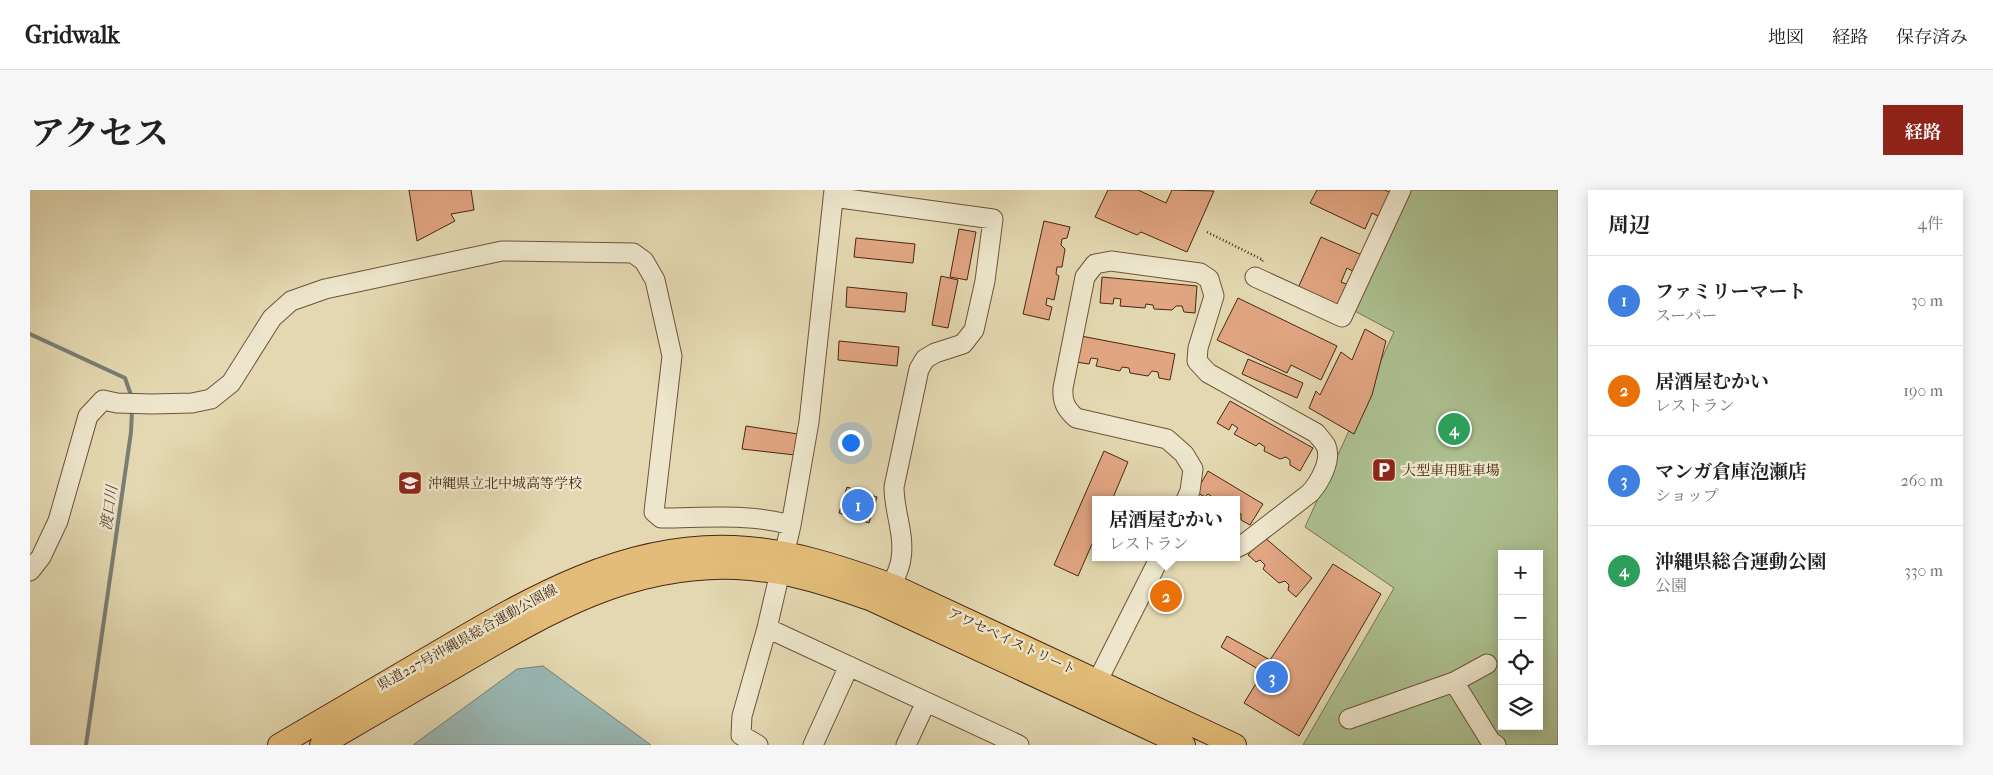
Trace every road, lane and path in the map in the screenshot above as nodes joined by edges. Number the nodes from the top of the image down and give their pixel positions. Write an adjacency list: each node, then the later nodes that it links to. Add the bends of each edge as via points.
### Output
1 (1401, 190): 4 (street, via 1342,317)
2 (834, 194): 6 (street, via 809,422); 11 (street, via 993,219 985,281 974,330 964,344 935,353 925,359 919,369 894,488 902,541 901,560)
3 (1207, 232): 4 (path, via 1263,260)
4 (1255, 277)
5 (1188, 496): 7 (street, via 1193,469 1184,454 1167,439 1076,418 1062,400 1085,277 1095,264 1110,261 1200,272 1209,279 1214,296 1197,361 1208,372 1316,433 1326,446 1327,462 1318,485)
6 (791, 525): 9 (street); 10 (street, via 731,517 661,518 654,512 672,356 655,280 644,260 632,253 502,251 325,289 291,301 272,318 231,384 211,399 152,404 103,400 88,416 58,521 41,557)
7 (1240, 546)
8 (1158, 561): 15 (street)
9 (782, 562): 11 (main road, アワセベイストリート, via 850,570); 12 (street); 20 (main road, 県道227号沖縄県総合運動公園線, via 733,546 665,552 617,562 570,580 502,614); 21 (main road, 県道227号沖縄県総合運動公園線, via 664,573 626,582 579,599 525,626); 25 (main road, アワセベイストリート, via 826,584 872,600)
10 (30, 571)
11 (892, 586): 15 (main road, アワセベイストリート)
12 (767, 628): 14 (street); 22 (street, via 742,716 741,735)
13 (1486, 664): 16 (street)
14 (849, 666): 17 (street); 23 (street)
15 (1098, 680): 26 (main road, アワセベイストリート)
16 (1454, 682): 18 (street); 27 (street)
17 (926, 702): 19 (street); 24 (street)
18 (1349, 719)
19 (1008, 743)
20 (279, 745)
21 (321, 745)
22 (758, 745)
23 (813, 745)
24 (906, 745)
25 (1184, 745)
26 (1235, 745)
27 (1496, 745)

